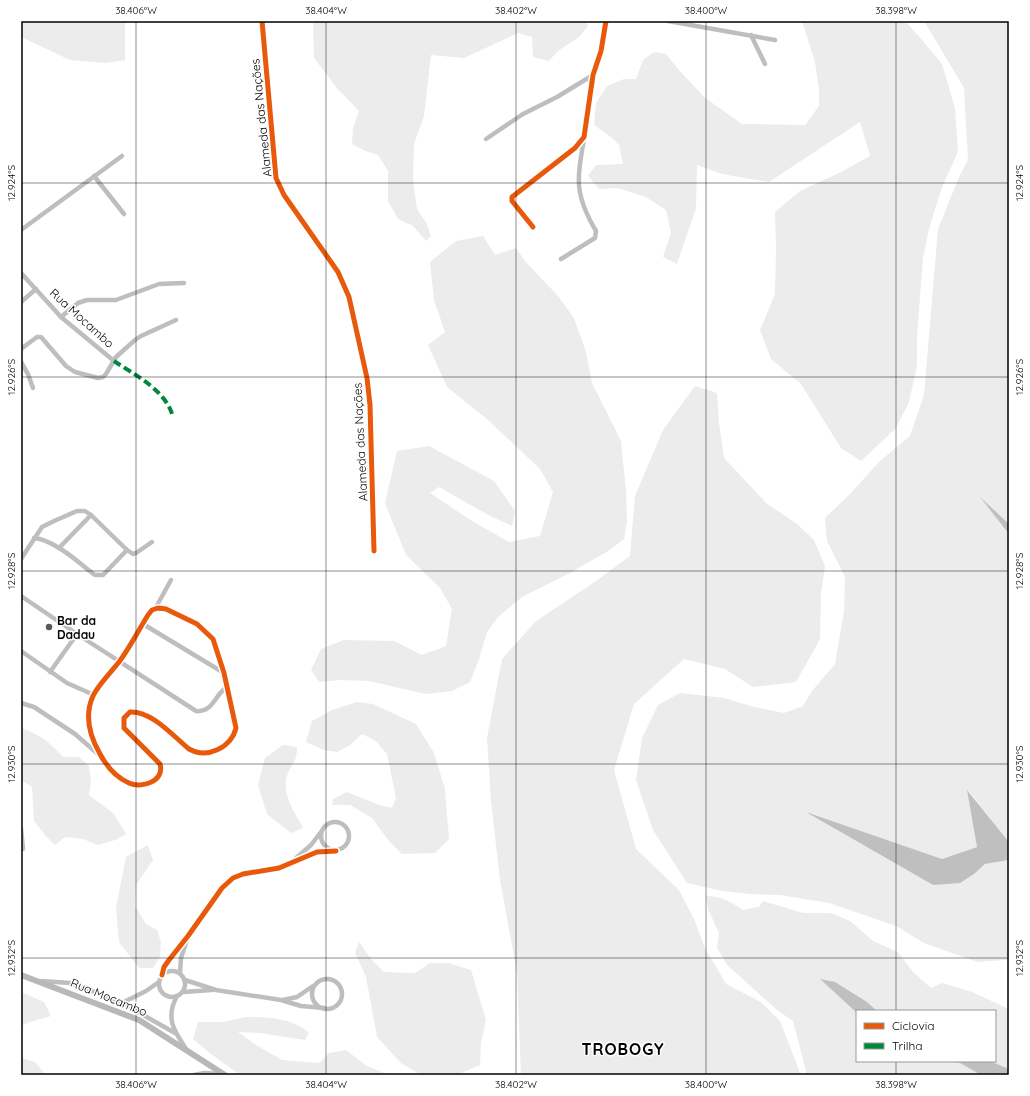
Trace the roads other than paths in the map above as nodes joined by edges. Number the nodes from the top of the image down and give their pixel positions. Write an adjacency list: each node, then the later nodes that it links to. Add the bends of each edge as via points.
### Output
1 (262, 21): 33 (street, Alameda das Nações, via 276,178 284,195 338,272 344,285 367,378)
2 (606, 21): 9 (street, via 602,51)
3 (668, 21): 5 (street)
4 (693, 21): 5 (street)
5 (688, 25): 6 (street)
6 (751, 35): 7 (street); 8 (street)
7 (775, 40)
8 (765, 64)
9 (593, 75): 10 (street); 11 (street, via 523,114)
10 (584, 137): 15 (street, via 574,148 512,197 512,201); 17 (street, via 578,172 579,190 584,208 597,235)
11 (486, 139)
12 (122, 156): 13 (street)
13 (94, 176): 14 (street); 16 (street)
14 (124, 214)
15 (534, 227)
16 (21, 230)
17 (561, 259)
18 (21, 273): 20 (street, Rua Mocambo)
19 (184, 283): 22 (street, via 159,284 116,300 87,300 78,303)
20 (36, 289): 21 (street); 22 (street, Rua Mocambo)
21 (21, 302)
22 (62, 317): 25 (street, Rua Mocambo)
23 (176, 320): 25 (street, via 141,336 128,345)
24 (21, 349): 25 (street, via 37,338 42,338 66,366 75,372 98,378 103,377)
25 (114, 361)
26 (21, 362): 27 (street)
27 (33, 388)
28 (91, 515): 29 (street, via 85,511 77,511 42,527); 31 (street); 32 (street)
29 (34, 538): 31 (street, via 45,540); 34 (street)
30 (152, 542): 32 (street, via 134,554)
31 (59, 548): 32 (street, via 95,575 102,575)
32 (127, 550)
33 (374, 551)
34 (21, 559)
35 (171, 580): 37 (street)
36 (21, 596): 39 (street)
37 (155, 609): 38 (street); 43 (street, via 166,609 197,624 208,633 213,639)
38 (142, 624): 41 (street); 43 (street)
39 (77, 634): 41 (street); 42 (street)
40 (21, 651): 42 (street)
41 (120, 661): 44 (street, via 196,711 208,709); 45 (street)
42 (50, 672): 45 (street)
43 (224, 673): 44 (street)
44 (227, 687): 47 (street, via 236,728 232,738 218,750 194,752 159,723 143,714 130,712 125,716 124,728 160,764 161,770 157,778 149,783 134,786 113,774)
45 (94, 695): 47 (street, via 89,709 88,728)
46 (21, 703): 47 (street, via 34,708 75,734)
47 (101, 757)
48 (21, 829): 50 (street)
49 (322, 831): 51 (street, via 323,844); 51 (street, via 328,824 336,822 348,829 348,843); 52 (street, via 306,851)
50 (23, 849)
51 (336, 851): 52 (street, via 317,852)
52 (291, 862): 53 (street, via 279,868 233,878 222,888)
53 (188, 936): 54 (street, via 182,951); 56 (street, via 169,960)
54 (180, 973): 56 (street, via 169,971); 57 (street)
55 (21, 974): 58 (main road, Rua Mocambo)
56 (162, 975): 59 (street)
57 (185, 980): 61 (street); 62 (street)
58 (39, 981): 65 (street, via 70,983); 68 (main road, Rua Mocambo, via 134,1018)
59 (159, 982): 63 (street, via 160,990 165,996); 65 (street)
60 (315, 985): 64 (street, via 297,998); 66 (street, via 313,999); 66 (street, via 328,979 336,982 342,990 338,1004)
61 (216, 990): 62 (street); 64 (street)
62 (183, 992): 63 (street)
63 (177, 996): 67 (street, via 170,1013)
64 (281, 1000): 66 (street, via 296,1005)
65 (122, 1004): 67 (street)
66 (324, 1008)
67 (175, 1033): 68 (street)
68 (186, 1050): 70 (main road, Rua Mocambo)
69 (194, 1075): 70 (street)
70 (225, 1075)

